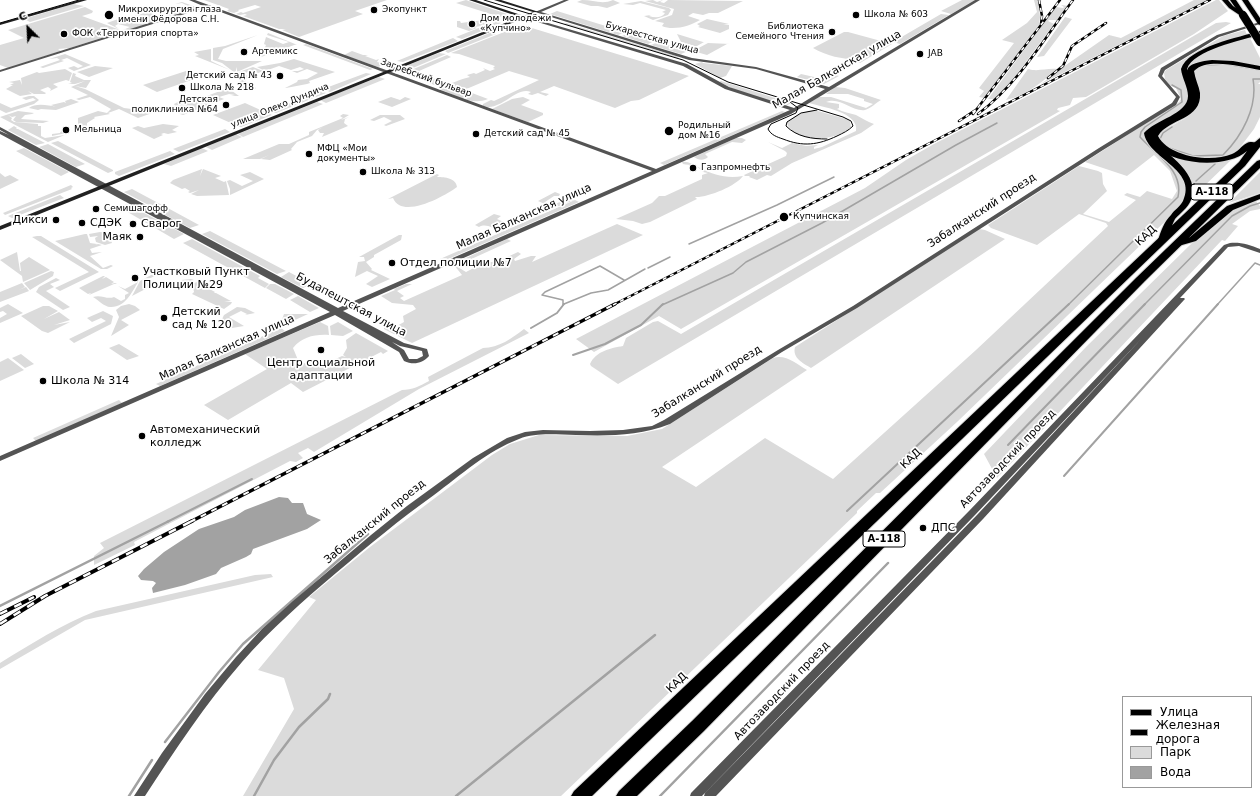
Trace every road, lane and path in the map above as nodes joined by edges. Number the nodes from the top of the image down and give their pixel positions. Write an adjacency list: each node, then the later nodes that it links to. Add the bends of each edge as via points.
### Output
1 (71, 0): 16 (street)
2 (85, 0): 18 (street)
3 (191, 0): 12 (street, Загребский бульвар)
4 (471, 0): 15 (street, Бухарестская улица)
5 (496, 0): 13 (street, Бухарестская улица)
6 (562, 0): 13 (street, улица Олеко Дундича)
7 (567, 0): 13 (street, улица Олеко Дундича)
8 (978, 0): 26 (street, Малая Балканская улица)
9 (1225, 0): 14 (main road)
10 (1233, 0): 14 (highway)
11 (1245, 0): 17 (highway)
12 (207, 6): 24 (street); 25 (street, Загребский бульвар)
13 (535, 12): 15 (street, улица Олеко Дундича); 21 (street, Бухарестская улица)
14 (1243, 15): 20 (highway, bridge)
15 (524, 16): 22 (street, Бухарестская улица); 25 (street, улица Олеко Дундича)
16 (0, 20)
17 (1260, 23): 41 (street, Забалканский проезд, via 1218,36 1166,66 1160,76 1178,98 1174,104 855,308 780,351 667,422 637,432 530,434 509,441 471,464 402,513 302,597 256,641 196,713)
18 (0, 24)
19 (1260, 33): 36 (main road, via 1191,58 1184,69 1191,93 1187,107 1148,133 1149,140 1181,170 1189,187 1186,203 1172,219)
20 (1260, 42)
21 (685, 57): 22 (street, via 682,61); 26 (street, Бухарестская улица, via 756,68)
22 (674, 62): 27 (street, Бухарестская улица, via 689,67 727,88)
23 (1260, 68): 30 (highway, via 1220,62 1206,62 1194,66 1190,71 1196,103 1187,114 1159,129 1154,136 1157,143 1173,153 1213,161 1235,157 1250,144)
24 (0, 71)
25 (386, 72): 32 (street, Загребский бульвар); 33 (street, улица Олеко Дундича)
26 (829, 89): 27 (street, Малая Балканская улица)
27 (794, 110): 32 (street, Малая Балканская улица)
28 (0, 128): 33 (street, Будапештская улица)
29 (0, 132): 33 (street, Будапештская улица)
30 (1260, 141): 36 (highway, КАД / А-118, via 1242,164)
31 (1260, 163): 37 (highway, А-118)
32 (656, 171): 39 (street, Малая Балканская улица)
33 (102, 185): 35 (street, улица Олеко Дундича); 39 (street, Будапештская улица)
34 (1260, 196): 37 (main road, via 1230,208 1193,239)
35 (0, 226)
36 (1162, 240): 42 (highway, КАД / А-118)
37 (1175, 245): 43 (highway, А-118, via 704,721)
38 (1260, 252): 44 (street, Автозаводский проезд, via 1239,244 1226,246 972,513); 45 (street, Автозаводский проезд, via 1238,247 1232,247 1227,251 980,517)
39 (337, 311): 39 (street, Будапештская улица, via 402,351 406,360 419,361 427,354 425,350 402,345); 40 (street, Малая Балканская улица)
40 (0, 459)
41 (139, 796)
42 (580, 796)
43 (625, 796)
44 (695, 796)
45 (709, 796)

